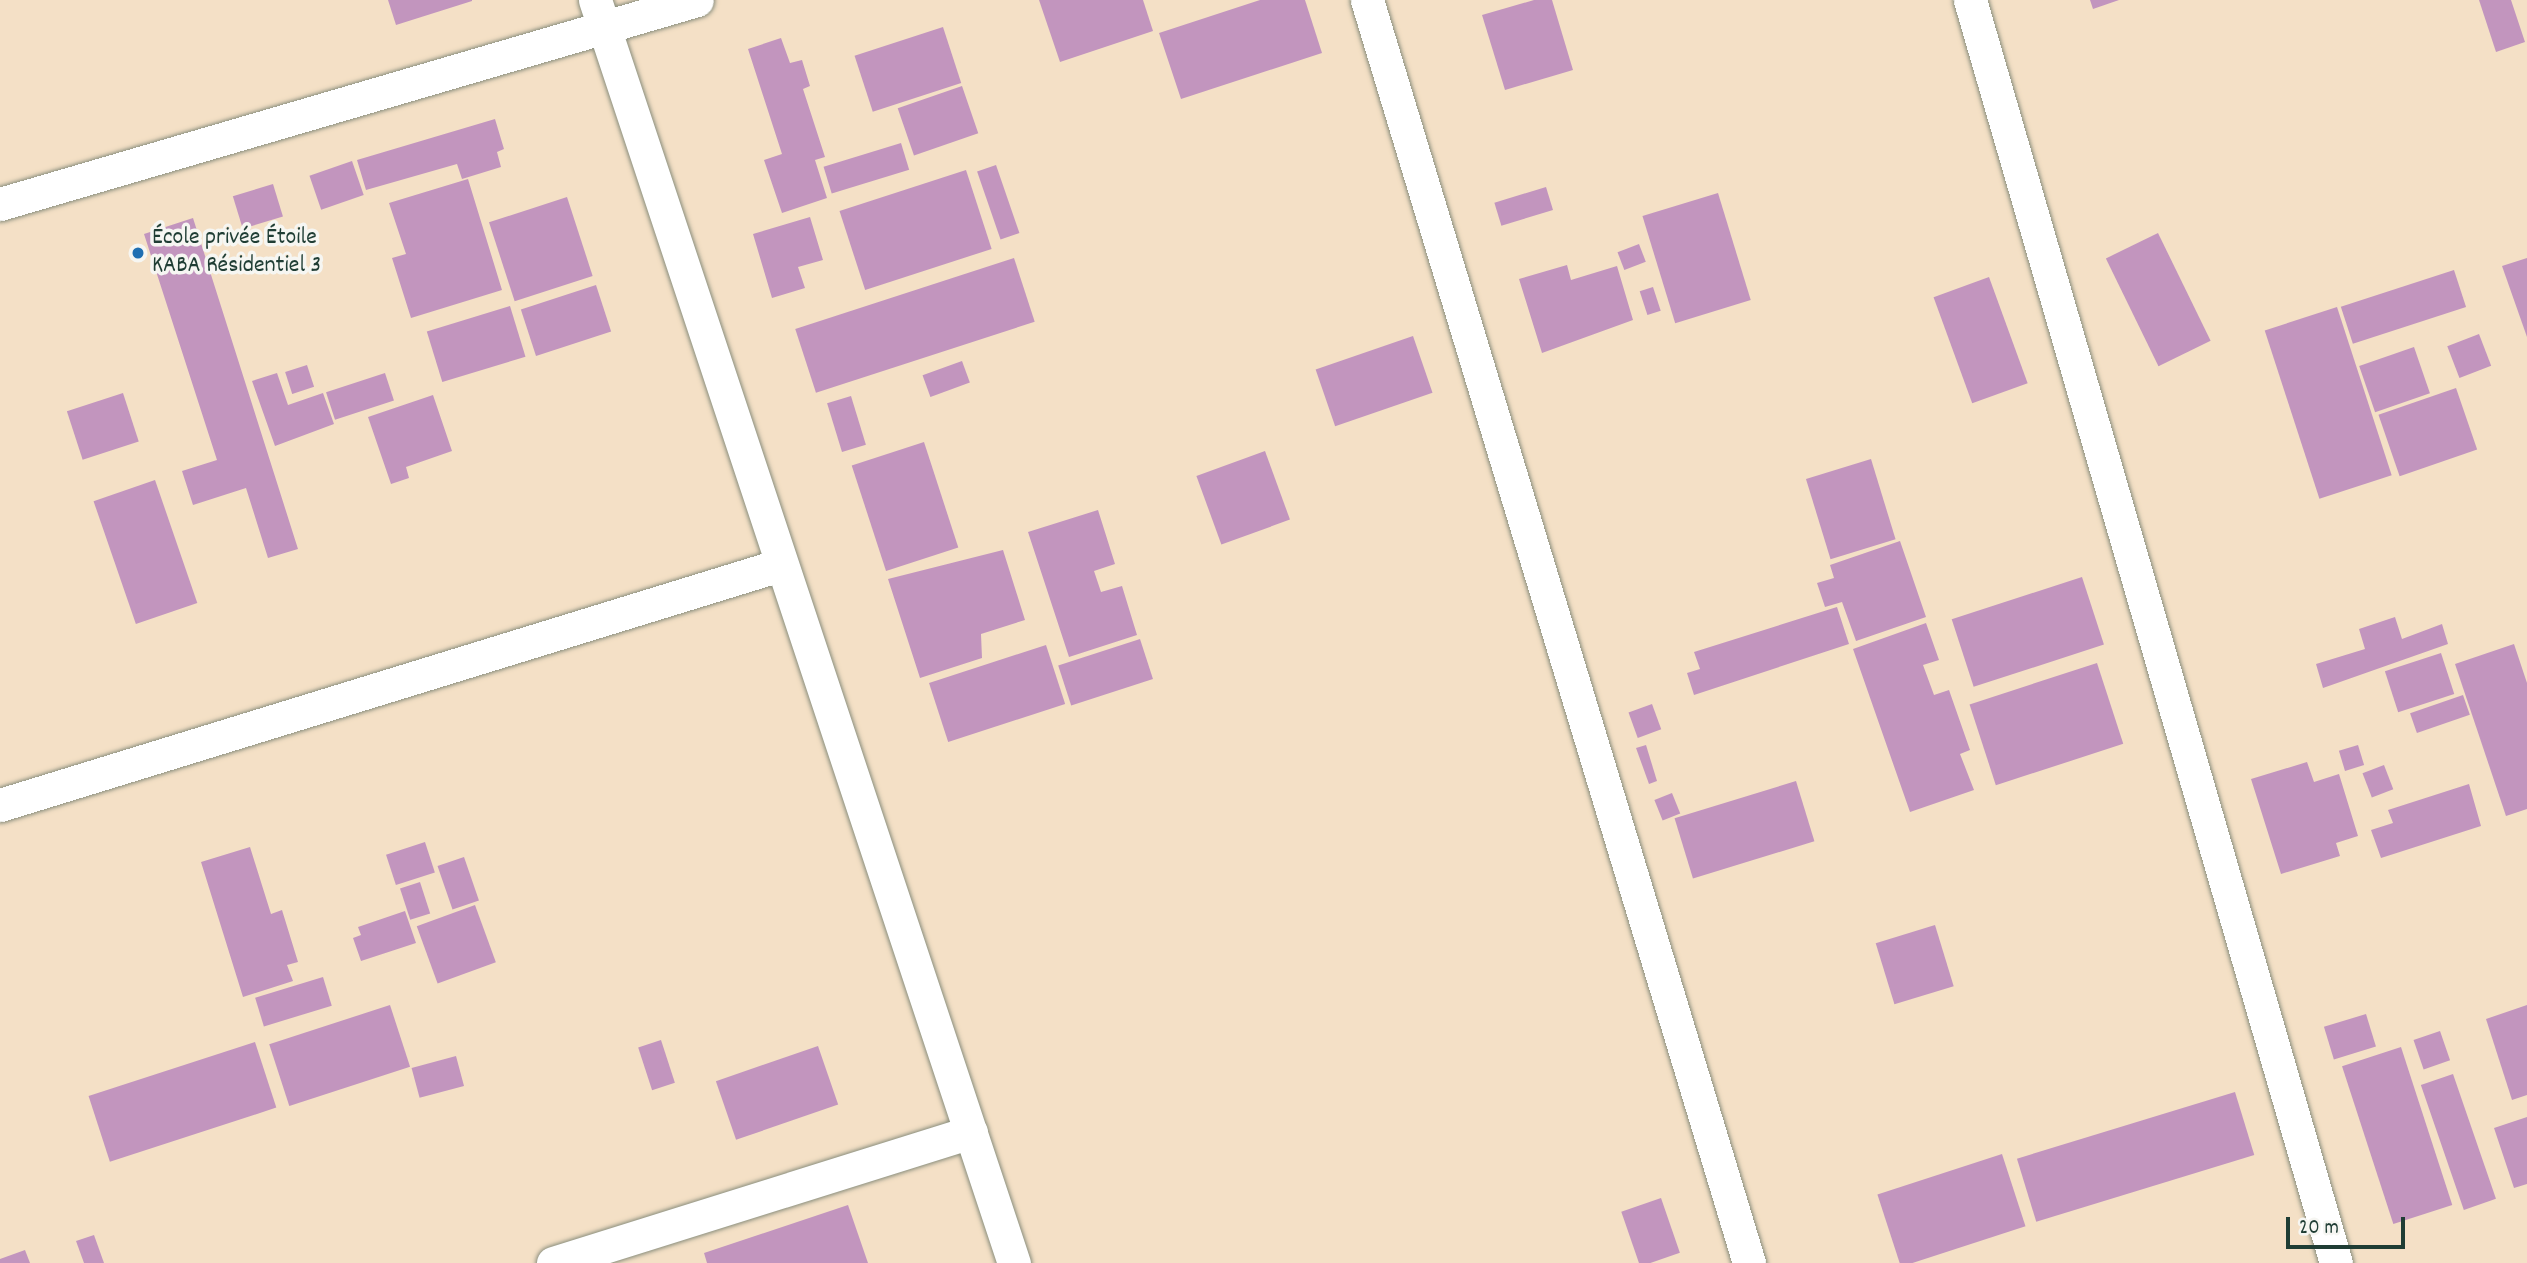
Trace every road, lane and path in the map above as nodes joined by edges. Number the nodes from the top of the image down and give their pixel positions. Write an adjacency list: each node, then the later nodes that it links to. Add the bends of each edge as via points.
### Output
1 (697, 0): 4 (street)
2 (1367, 0): 11 (street)
3 (1970, 0): 12 (street)
4 (600, 14): 5 (street); 6 (street)
5 (0, 204)
6 (780, 565): 7 (street); 8 (street)
7 (0, 805)
8 (971, 1132): 9 (street); 10 (street)
9 (553, 1263)
10 (1014, 1263)
11 (1749, 1263)
12 (2336, 1263)

